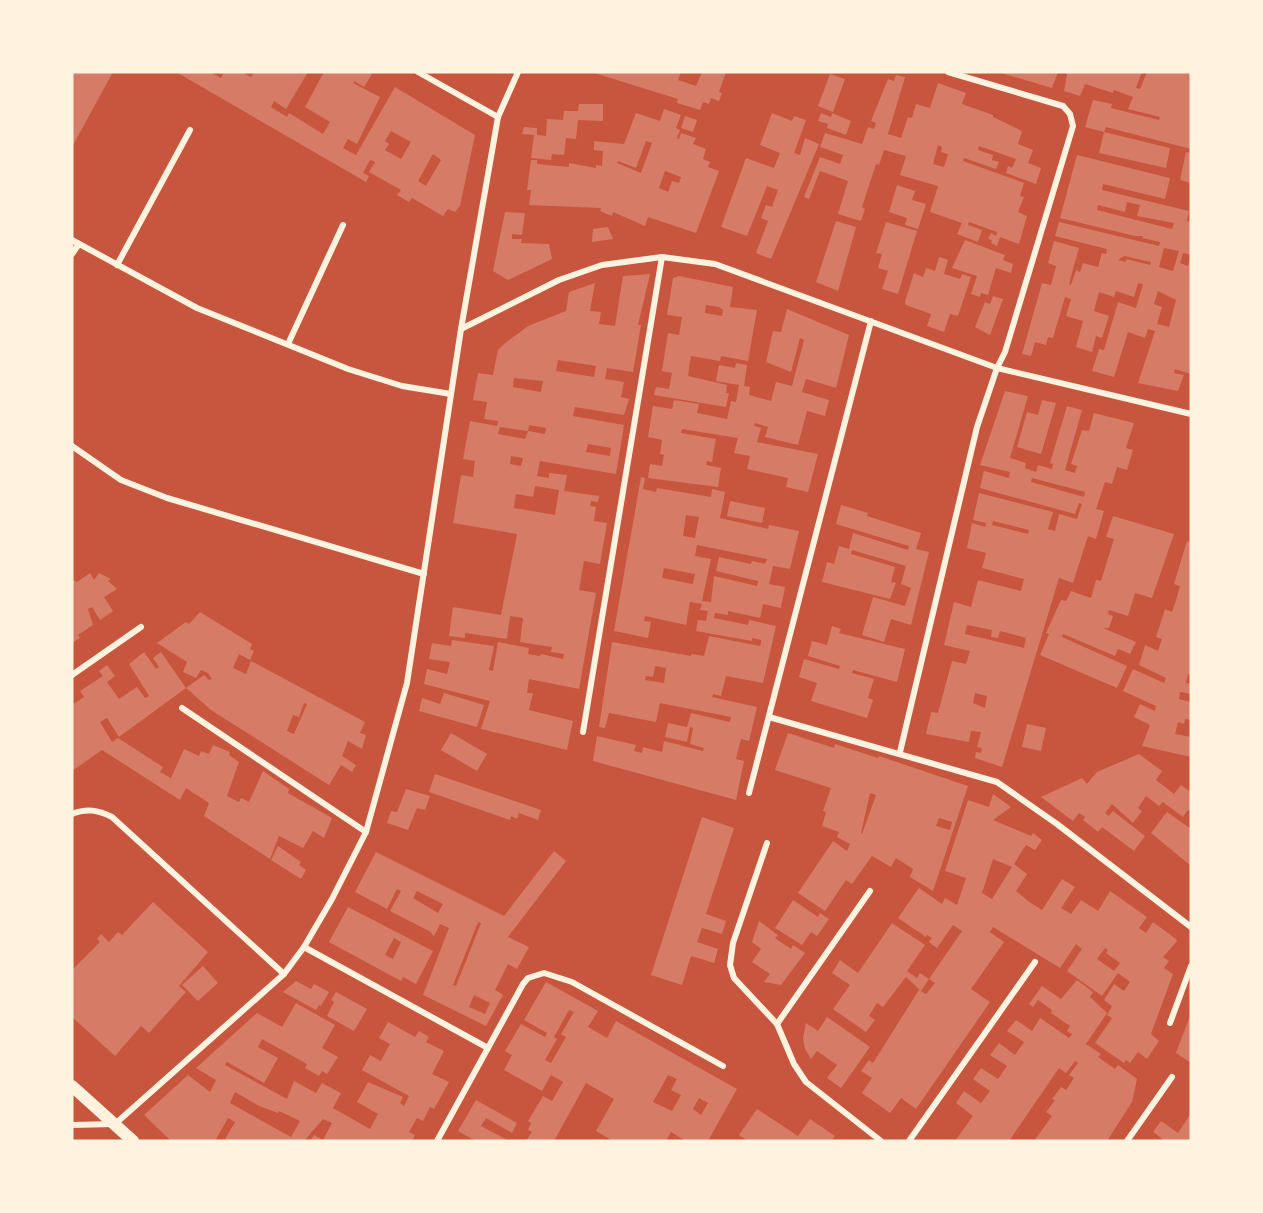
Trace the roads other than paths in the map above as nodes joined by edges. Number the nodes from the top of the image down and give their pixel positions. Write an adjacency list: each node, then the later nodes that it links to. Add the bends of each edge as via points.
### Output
1 (418, 72): 4 (street)
2 (518, 72): 4 (street)
3 (948, 72): 15 (street, via 1063,106 1073,126)
4 (498, 117): 13 (street)
5 (190, 130): 11 (street)
6 (343, 225): 14 (street)
7 (72, 240): 8 (street)
8 (79, 244): 9 (street); 11 (street)
9 (72, 254)
10 (662, 257): 12 (street, via 715,264); 13 (street, via 602,265 559,280); 24 (street)
11 (117, 265): 14 (street, via 197,308)
12 (871, 321): 15 (street); 23 (street)
13 (461, 329): 16 (street)
14 (288, 344): 16 (street, via 391,383)
15 (997, 368): 17 (street); 25 (street, via 977,427)
16 (451, 394): 19 (street)
17 (1191, 414)
18 (72, 446): 19 (street, via 121,480 167,498)
19 (424, 573): 28 (street, via 407,683)
20 (141, 627): 21 (street)
21 (72, 675)
22 (182, 708): 28 (street)
23 (769, 717): 25 (street); 26 (street)
24 (583, 732)
25 (900, 752): 31 (street, via 997,782)
26 (748, 793)
27 (72, 814): 35 (street, via 83,809 112,817)
28 (366, 832): 32 (street)
29 (767, 843): 37 (street, via 733,943 730,965 734,978)
30 (870, 891): 37 (street)
31 (1191, 927)
32 (304, 947): 35 (street); 38 (street)
33 (1035, 963): 47 (street)
34 (1191, 966): 36 (street)
35 (284, 974): 42 (street)
36 (1170, 1023)
37 (777, 1024): 46 (street, via 806,1082)
38 (488, 1048): 39 (street, via 523,984 544,973 572,982); 45 (street)
39 (723, 1066)
40 (1172, 1077): 48 (street)
41 (72, 1086): 42 (main road)
42 (115, 1124): 43 (street); 44 (main road)
43 (72, 1125)
44 (133, 1141)
45 (437, 1141)
46 (881, 1141)
47 (909, 1141)
48 (1127, 1141)

